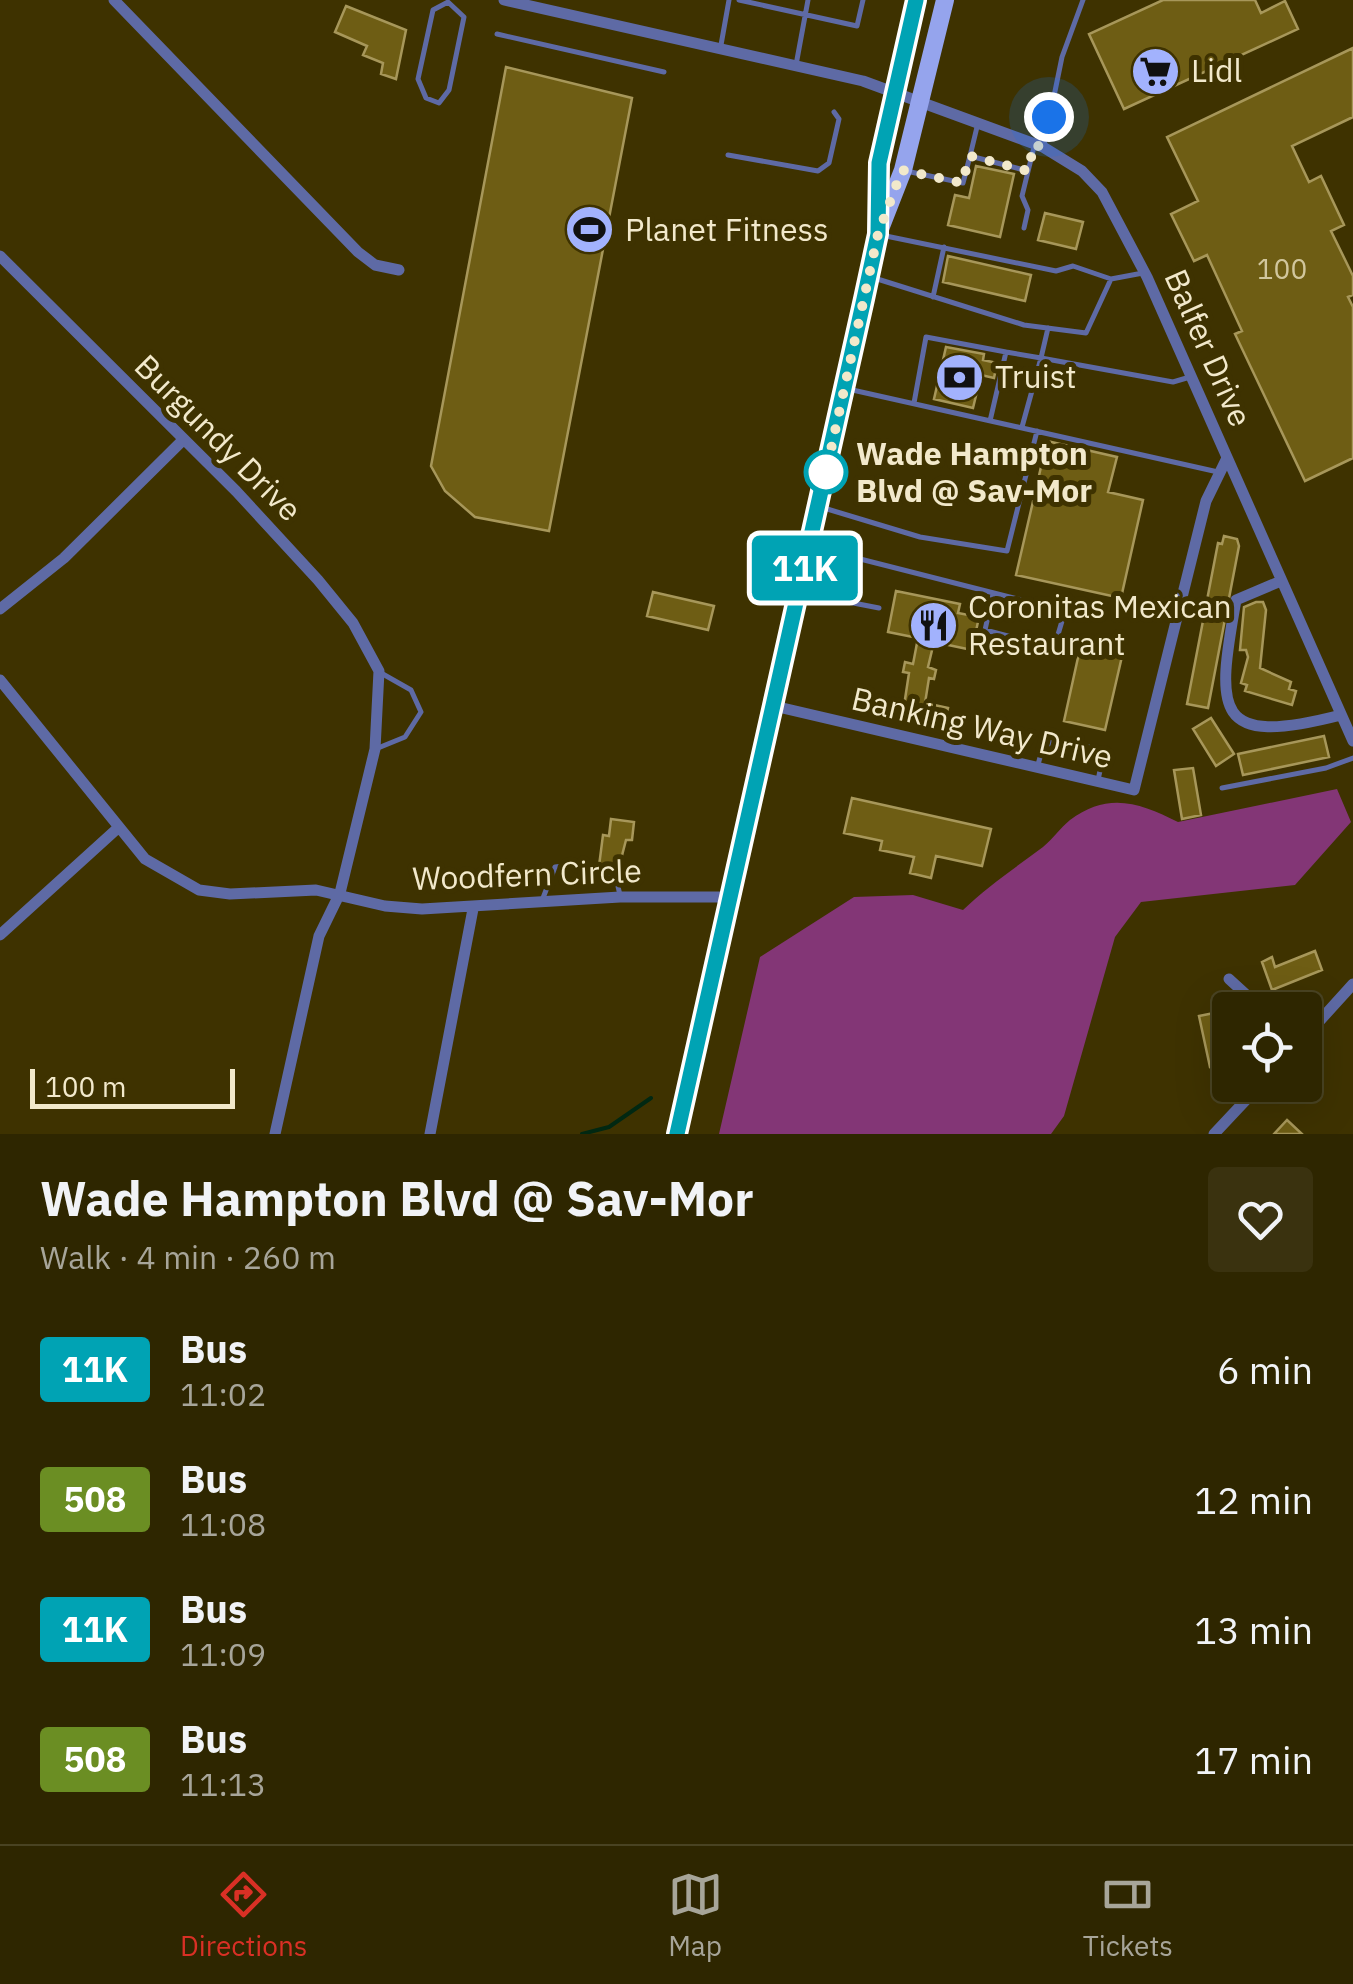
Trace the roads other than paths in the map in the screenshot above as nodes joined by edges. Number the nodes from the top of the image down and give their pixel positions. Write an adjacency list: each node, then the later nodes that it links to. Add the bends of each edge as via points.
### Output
1 (114, 0): 30 (street, via 358,252)
2 (504, 0): 11 (street, Balfer Drive)
3 (728, 0): 14 (lane)
4 (740, 0): 12 (lane)
5 (808, 0): 12 (lane)
6 (863, 0): 12 (lane, via 858,26)
7 (916, 0): 17 (main road)
8 (945, 0): 18 (main road)
9 (1083, 0): 21 (lane)
10 (449, 1): 10 (lane, via 432,10 418,79 426,98 440,103 449,90 464,17)
11 (523, 2): 14 (street, Balfer Drive)
12 (805, 15): 15 (lane)
13 (496, 34): 16 (lane)
14 (720, 48): 15 (street, Balfer Drive)
15 (796, 65): 17 (street, Balfer Drive)
16 (664, 72)
17 (896, 94): 18 (street, Balfer Drive); 27 (main road, via 879,163)
18 (919, 103): 20 (street, Balfer Drive); 24 (main road)
19 (834, 112): 22 (lane, via 839,119 828,164 818,171)
20 (978, 124): 21 (street, Balfer Drive); 23 (lane)
21 (1039, 146): 25 (lane); 31 (street, Balfer Drive, via 1082,170 1102,192)
22 (728, 155)
23 (970, 156): 24 (lane, via 962,183); 25 (lane)
24 (902, 170): 27 (main road)
25 (1028, 171): 26 (lane)
26 (1024, 228)
27 (878, 234): 28 (lane); 32 (main road)
28 (944, 248): 33 (lane, via 1056,271 1074,266); 34 (lane)
29 (0, 256): 44 (street, Burgundy Drive)
30 (399, 270)
31 (1146, 273): 33 (lane); 38 (street, Balfer Drive)
32 (869, 276): 34 (lane); 39 (main road)
33 (1112, 278): 35 (lane, via 1086,332)
34 (932, 297): 35 (lane)
35 (1048, 328): 37 (lane)
36 (1006, 352): 37 (lane); 40 (lane, via 926,337); 41 (lane)
37 (1041, 358): 38 (lane, via 1173,382); 42 (lane)
38 (1193, 376): 45 (street, Balfer Drive)
39 (845, 389): 40 (lane); 47 (main road)
40 (914, 403): 41 (lane)
41 (990, 421): 42 (lane)
42 (1022, 428): 43 (lane)
43 (1037, 431): 46 (lane); 47 (lane, via 1007,551 920,537)
44 (182, 440): 53 (street, via 100,524); 54 (street, Burgundy Drive, via 343,608)
45 (1227, 458): 46 (street, Banking Way Drive); 49 (street, Balfer Drive)
46 (1219, 472): 62 (street, Banking Way Drive, via 1206,501 1134,790)
47 (819, 506): 48 (main road)
48 (810, 546): 50 (main road); 51 (lane)
49 (1281, 581): 57 (street, Balfer Drive); 57 (street, via 1236,600 1225,702 1239,720 1267,730)
50 (800, 592): 52 (lane); 56 (main road)
51 (993, 594): 51 (lane, via 1065,611 1054,648 986,630)
52 (878, 608)
53 (0, 609)
54 (379, 672): 59 (street); 59 (lane, Burgundy Drive, via 411,690 422,712 405,737)
55 (0, 680): 64 (street, Woodfern Circle)
56 (774, 706): 61 (street, Banking Way Drive); 66 (main road)
57 (1342, 715): 58 (street, Balfer Drive)
58 (1352, 737)
59 (375, 749): 65 (street)
60 (1353, 758): 63 (lane)
61 (1038, 768): 62 (street, Banking Way Drive); 62 (lane, via 1051,741 1100,750)
62 (1097, 783)
63 (1222, 788)
64 (118, 828): 65 (street, Woodfern Circle, via 154,867 199,890); 70 (street)
65 (340, 892): 69 (street, Woodfern Circle, via 384,906); 76 (street, via 320,936)
66 (730, 897): 67 (street, Woodfern Circle); 78 (main road)
67 (620, 898): 68 (street, Woodfern Circle); 68 (lane, via 616,878 572,866 556,867)
68 (542, 901): 69 (street, Woodfern Circle)
69 (474, 908): 77 (street)
70 (0, 935)
71 (1230, 979): 73 (street)
72 (1353, 984): 74 (street)
73 (1244, 992)
74 (1322, 1018)
75 (1244, 1102): 79 (street)
76 (274, 1134)
77 (430, 1134)
78 (676, 1134)
79 (1214, 1134)

